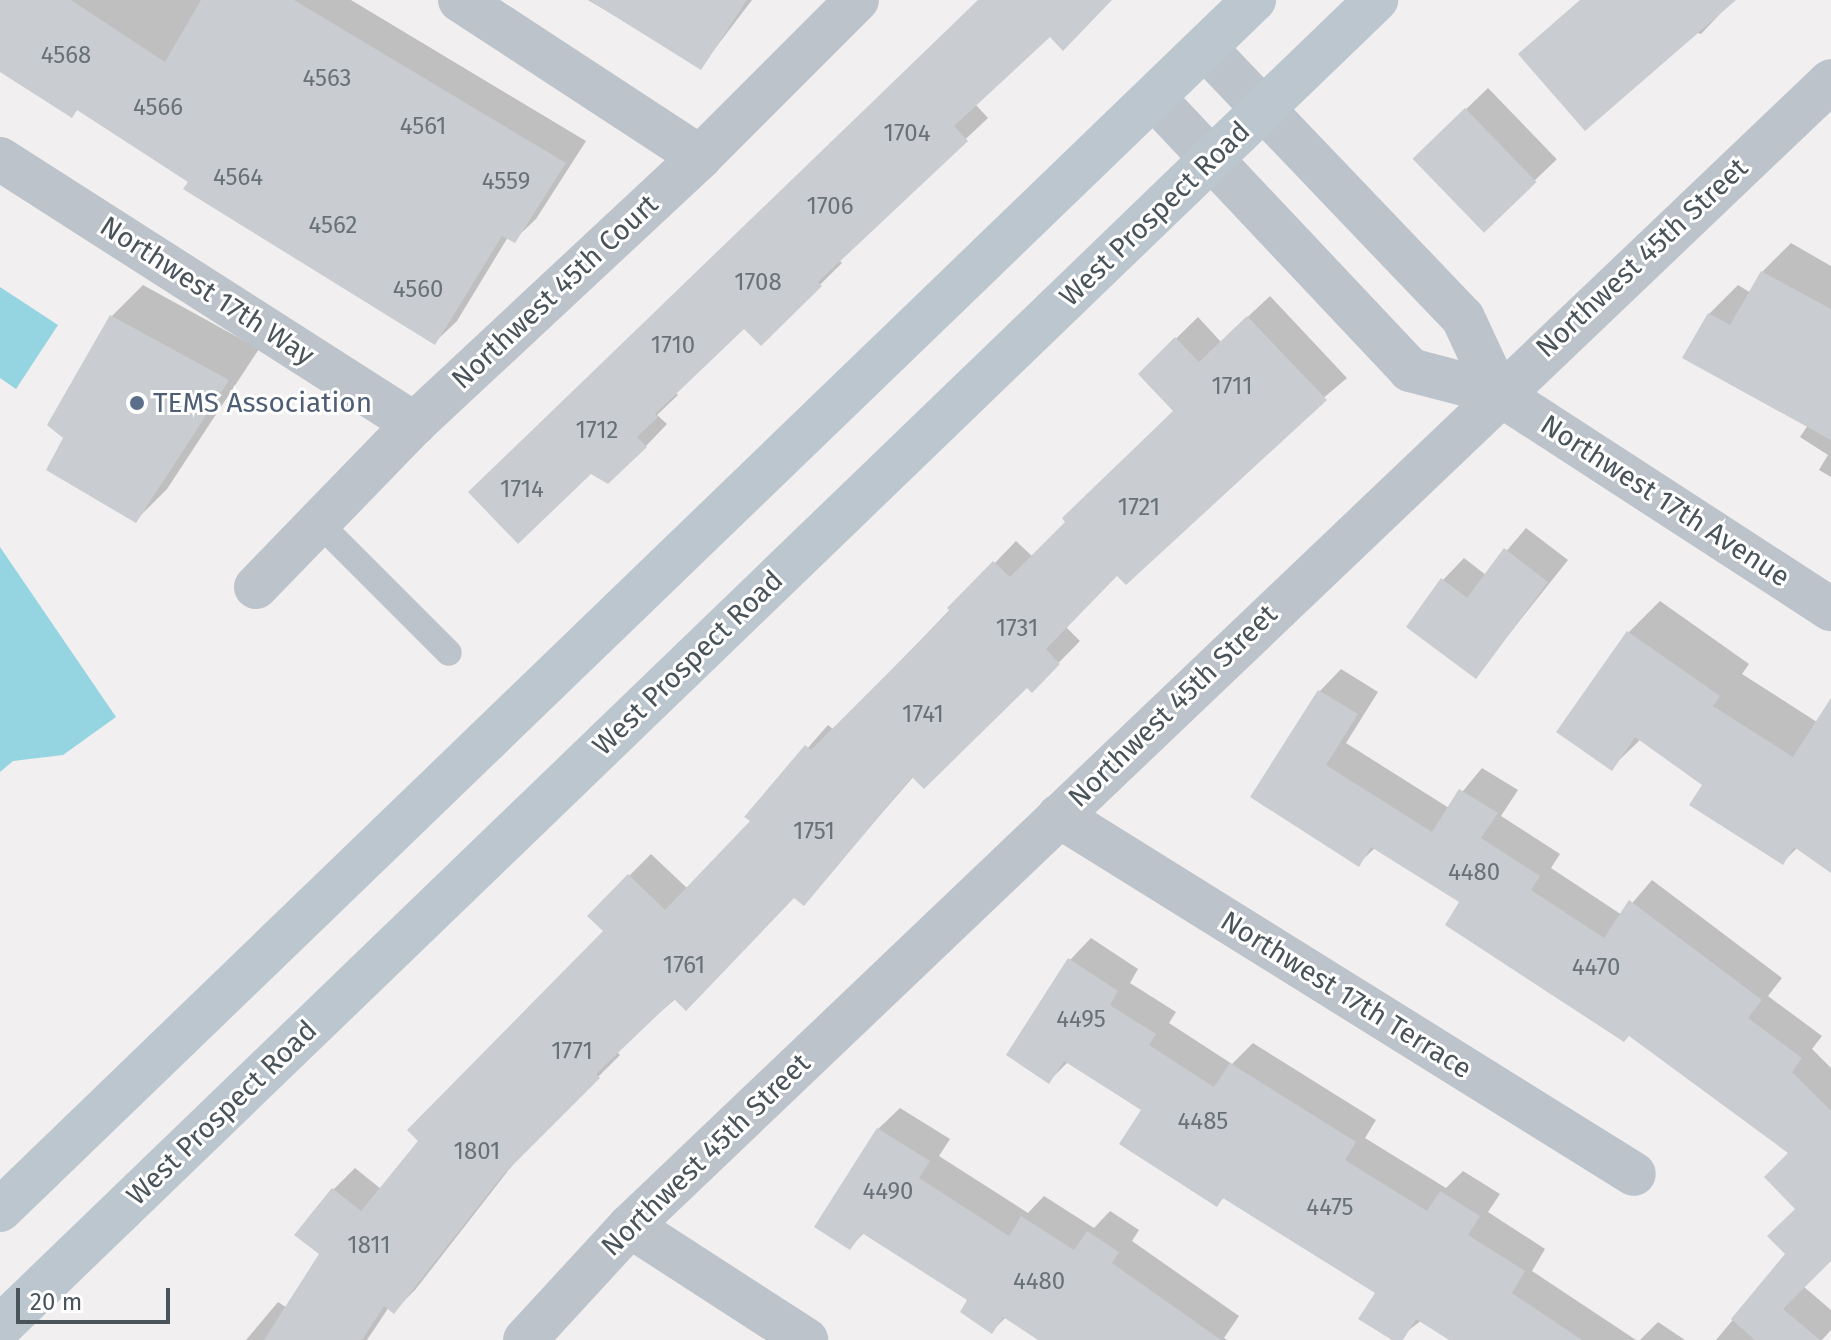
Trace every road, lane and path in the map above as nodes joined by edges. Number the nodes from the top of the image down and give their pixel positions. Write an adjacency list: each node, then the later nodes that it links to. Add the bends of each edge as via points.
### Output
1 (460, 0): 9 (street)
2 (857, 0): 9 (street, Northwest 45th Court)
3 (1254, 0): 5 (main road)
4 (1376, 0): 8 (main road, West Prospect Road)
5 (1205, 48): 7 (main road); 8 (street)
6 (1831, 81): 12 (street, Northwest 45th Street)
7 (1154, 98): 11 (street, Northwest 17th Avenue); 20 (main road)
8 (1263, 109): 11 (main road, West Prospect Road); 12 (street, via 1463,318)
9 (700, 157): 13 (street, Northwest 45th Court)
10 (0, 159): 13 (street, Northwest 17th Way)
11 (1212, 159): 12 (street, Northwest 17th Avenue, via 1410,370); 22 (main road, West Prospect Road)
12 (1498, 393): 16 (street, Northwest 17th Avenue); 18 (street, Northwest 45th Street)
13 (414, 424): 14 (street, Northwest 45th Court)
14 (320, 524): 15 (street, Northwest 45th Court); 17 (lane)
15 (256, 587)
16 (1831, 609)
17 (449, 653)
18 (1059, 816): 19 (street, Northwest 17th Terrace); 21 (street, Northwest 45th Street)
19 (1634, 1174)
20 (0, 1210)
21 (630, 1226): 23 (street, Northwest 45th Street); 24 (street)
22 (0, 1327)
23 (525, 1340)
24 (806, 1340)

